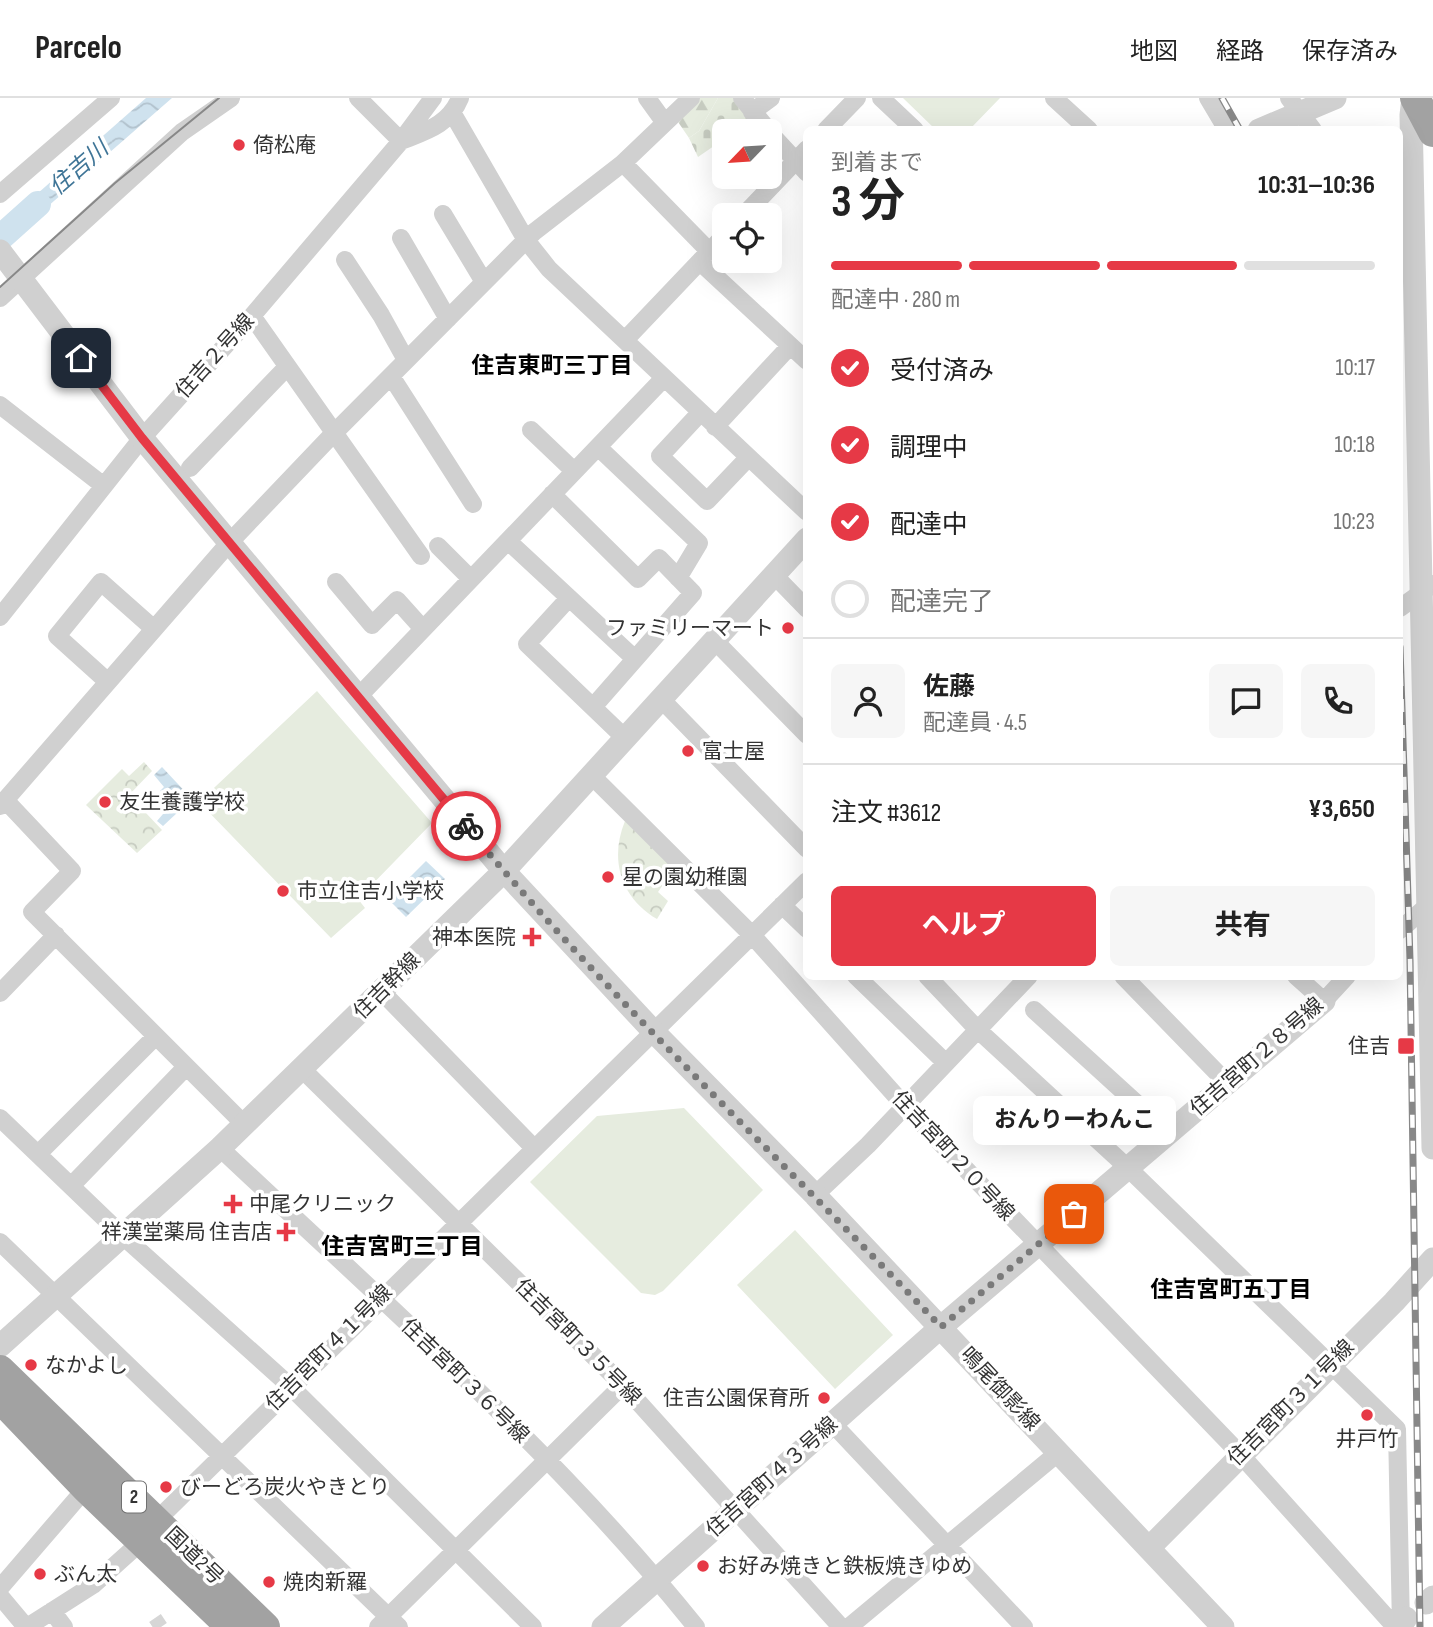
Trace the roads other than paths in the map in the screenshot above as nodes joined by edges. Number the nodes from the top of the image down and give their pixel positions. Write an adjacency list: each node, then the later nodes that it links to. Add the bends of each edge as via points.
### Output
1 (111, 98): 29 (street)
2 (232, 98): 37 (street)
3 (359, 98): 24 (street)
4 (433, 98): 24 (street, 住吉２号線)
5 (647, 98): 18 (street)
6 (691, 98): 18 (street)
7 (771, 98): 14 (street)
8 (857, 98): 19 (street)
9 (881, 98): 20 (street)
10 (1054, 98): 21 (street)
11 (1208, 98): 22 (street)
12 (1335, 98): 16 (street)
13 (1414, 98): 26 (highway)
14 (748, 105): 17 (street)
15 (457, 106): 24 (street, via 429,130); 33 (street)
16 (1301, 113): 23 (street)
17 (759, 119)
18 (665, 123): 28 (street)
19 (830, 126)
20 (911, 126)
21 (1085, 126)
22 (1225, 126)
23 (1269, 126)
24 (401, 141): 40 (street, 住吉２号線)
25 (782, 143): 27 (street)
26 (1416, 144): 44 (street)
27 (803, 161): 30 (street)
28 (623, 163): 33 (street); 35 (street)
29 (0, 194)
30 (757, 203)
31 (443, 214): 38 (street)
32 (401, 238): 41 (street)
33 (526, 240): 38 (street); 42 (street, via 549,269)
34 (712, 249): 35 (street)
35 (705, 257): 42 (street); 43 (street)
36 (345, 260): 46 (street)
37 (10, 264): 39 (street); 55 (street, 鳴尾御影線)
38 (484, 282): 41 (street)
39 (0, 298)
40 (252, 316): 47 (street); 55 (street, 住吉２号線)
41 (448, 319): 46 (street)
42 (625, 340): 49 (street)
43 (790, 346): 45 (street); 52 (street)
44 (1408, 351): 73 (street)
45 (803, 357)
46 (406, 360): 48 (street)
47 (287, 367): 54 (street); 58 (street)
48 (391, 376): 54 (street); 62 (street)
49 (663, 379): 51 (street); 56 (street)
50 (0, 405): 60 (street)
51 (700, 413): 52 (street); 57 (street, via 660,456 706,501)
52 (715, 427): 57 (street)
53 (531, 430): 59 (street)
54 (334, 434): 65 (street); 68 (street)
55 (142, 438): 60 (street, 住吉２号線); 65 (street, 鳴尾御影線)
56 (598, 447): 59 (street); 70 (street, via 699,543)
57 (748, 458): 63 (street)
58 (190, 468)
59 (575, 471): 61 (street)
60 (104, 486): 77 (street, 住吉２号線)
61 (552, 494): 64 (street); 70 (street, via 638,579 659,558)
62 (473, 503)
63 (803, 508)
64 (508, 541): 71 (street); 74 (street)
65 (229, 543): 78 (street); 83 (street, 鳴尾御影線)
66 (803, 543): 69 (street, 住吉幹線)
67 (438, 545): 71 (street)
68 (421, 556)
69 (774, 575): 75 (street); 80 (street, 住吉幹線)
70 (677, 578): 81 (street, via 693,593)
71 (471, 579): 79 (street)
72 (336, 582): 79 (street, via 372,625 397,600)
73 (1427, 588): 76 (street); 94 (street)
74 (569, 598): 81 (street); 85 (street, via 527,644)
75 (803, 605)
76 (1403, 606)
77 (0, 617)
78 (154, 629): 82 (street); 82 (street, via 101,582 57,636)
79 (423, 629): 83 (street)
80 (714, 640): 84 (street, 住吉幹線); 86 (street)
81 (635, 659): 85 (street)
82 (108, 682): 89 (street)
83 (359, 696): 91 (street, 鳴尾御影線)
84 (662, 699): 87 (street, 住吉幹線); 90 (street)
85 (593, 707): 87 (street)
86 (803, 731)
87 (626, 739): 88 (street, 住吉幹線)
88 (592, 776): 91 (street, 住吉幹線); 98 (street, 住吉宮町２０号線)
89 (3, 803): 99 (street, via 72,872 32,912)
90 (803, 845)
91 (504, 871): 106 (street, 住吉幹線); 111 (street, 鳴尾御影線)
92 (803, 885): 93 (street, 住吉宮町４１号線)
93 (782, 905): 95 (street); 98 (street, 住吉宮町４１号線)
94 (1430, 905): 96 (street); 97 (street)
95 (803, 925)
96 (1403, 928)
97 (1430, 933): 123 (street)
98 (752, 934): 111 (street, 住吉宮町４１号線); 117 (street, 住吉宮町２０号線)
99 (56, 935): 107 (street); 112 (street)
100 (860, 980): 113 (street)
101 (931, 980): 110 (street)
102 (1025, 980): 110 (street)
103 (1127, 980): 116 (street)
104 (1300, 980): 108 (street)
105 (1344, 980): 108 (street, 住吉宮町２８号線)
106 (382, 992): 115 (street, 住吉幹線); 121 (street)
107 (0, 993)
108 (1324, 1001): 116 (street, 住吉宮町２８号線)
109 (1034, 1010): 120 (street)
110 (978, 1030): 113 (street); 125 (street)
111 (653, 1031): 121 (street, 住吉宮町４１号線); 127 (street, 鳴尾御影線)
112 (155, 1037): 114 (street); 124 (street)
113 (946, 1063): 117 (street)
114 (186, 1067): 119 (street); 126 (street)
115 (303, 1070): 119 (street, 住吉幹線); 128 (street, 住吉宮町３５号線)
116 (1227, 1083): 120 (street, 住吉宮町２８号線)
117 (904, 1105): 127 (street); 131 (street, 住吉宮町２０号線)
118 (0, 1118): 124 (street)
119 (244, 1124): 122 (street, 住吉幹線)
120 (1169, 1133): 125 (street, 住吉宮町２８号線)
121 (533, 1147): 128 (street, 住吉宮町４１号線)
122 (219, 1148): 129 (street, 住吉幹線); 134 (street, 住吉宮町３６号線)
123 (1433, 1148)
124 (38, 1154): 126 (street)
125 (1128, 1168): 131 (street, 住吉宮町２８号線); 137 (street)
126 (71, 1186): 129 (street)
127 (815, 1195): 135 (street, 鳴尾御影線)
128 (458, 1221): 134 (street, 住吉宮町４１号線); 139 (street, 住吉宮町３５号線)
129 (124, 1237): 133 (street, 住吉幹線); 140 (street)
130 (0, 1242): 133 (street)
131 (1037, 1245): 135 (street, 住吉宮町２８号線); 144 (street, 住吉宮町２０号線)
132 (1433, 1259): 137 (street, 住吉宮町３１号線)
133 (57, 1297): 136 (street, 住吉幹線); 145 (street)
134 (379, 1299): 140 (street, 住吉宮町４１号線); 146 (street, 住吉宮町３６号線)
135 (941, 1327): 142 (street, 住吉宮町４３号線); 143 (street, 鳴尾御影線)
136 (0, 1346)
137 (1331, 1363): 144 (street, 住吉宮町３１号線); 158 (street, via 1397,1429)
138 (0, 1370): 149 (highway, 国道2号 / 2)
139 (623, 1385): 146 (street); 148 (street, 住吉宮町３５号線)
140 (290, 1386): 145 (street, 住吉宮町４１号線); 152 (street)
141 (0, 1398): 147 (highway, 国道2号 / 2)
142 (832, 1423): 148 (street, 住吉宮町４３号線); 150 (street)
143 (1059, 1452): 150 (street); 151 (street, 鳴尾御影線)
144 (1240, 1454): 151 (street, 住吉宮町３１号線); 158 (street, 住吉宮町２０号線, via 1389,1620)
145 (222, 1455): 149 (street, 住吉宮町４１号線); 157 (street)
146 (548, 1460): 152 (street); 153 (street, 住吉宮町３６号線)
147 (86, 1488): 149 (highway, 国道2号 / 2); 154 (street)
148 (735, 1509): 153 (street, 住吉宮町４３号線); 166 (street, 住吉宮町３５号線)
149 (150, 1531): 156 (street, 住吉宮町４１号線, via 93,1585); 161 (highway, 国道2号 / 2); 162 (highway, 国道2号 / 2)
150 (947, 1545): 167 (street); 168 (street)
151 (1149, 1548): 169 (street, 鳴尾御影線)
152 (456, 1549): 157 (street); 163 (street)
153 (658, 1580): 164 (street, 住吉宮町４３号線); 165 (street, 住吉宮町３６号線)
154 (0, 1588)
155 (0, 1596): 159 (street)
156 (52, 1611): 159 (street, 住吉宮町４１号線); 160 (street)
157 (389, 1624)
158 (1402, 1625)
159 (26, 1627)
160 (64, 1627)
161 (231, 1627)
162 (265, 1627)
163 (533, 1627)
164 (603, 1627)
165 (696, 1627)
166 (841, 1627)
167 (849, 1627)
168 (1024, 1627)
169 (1223, 1627)

